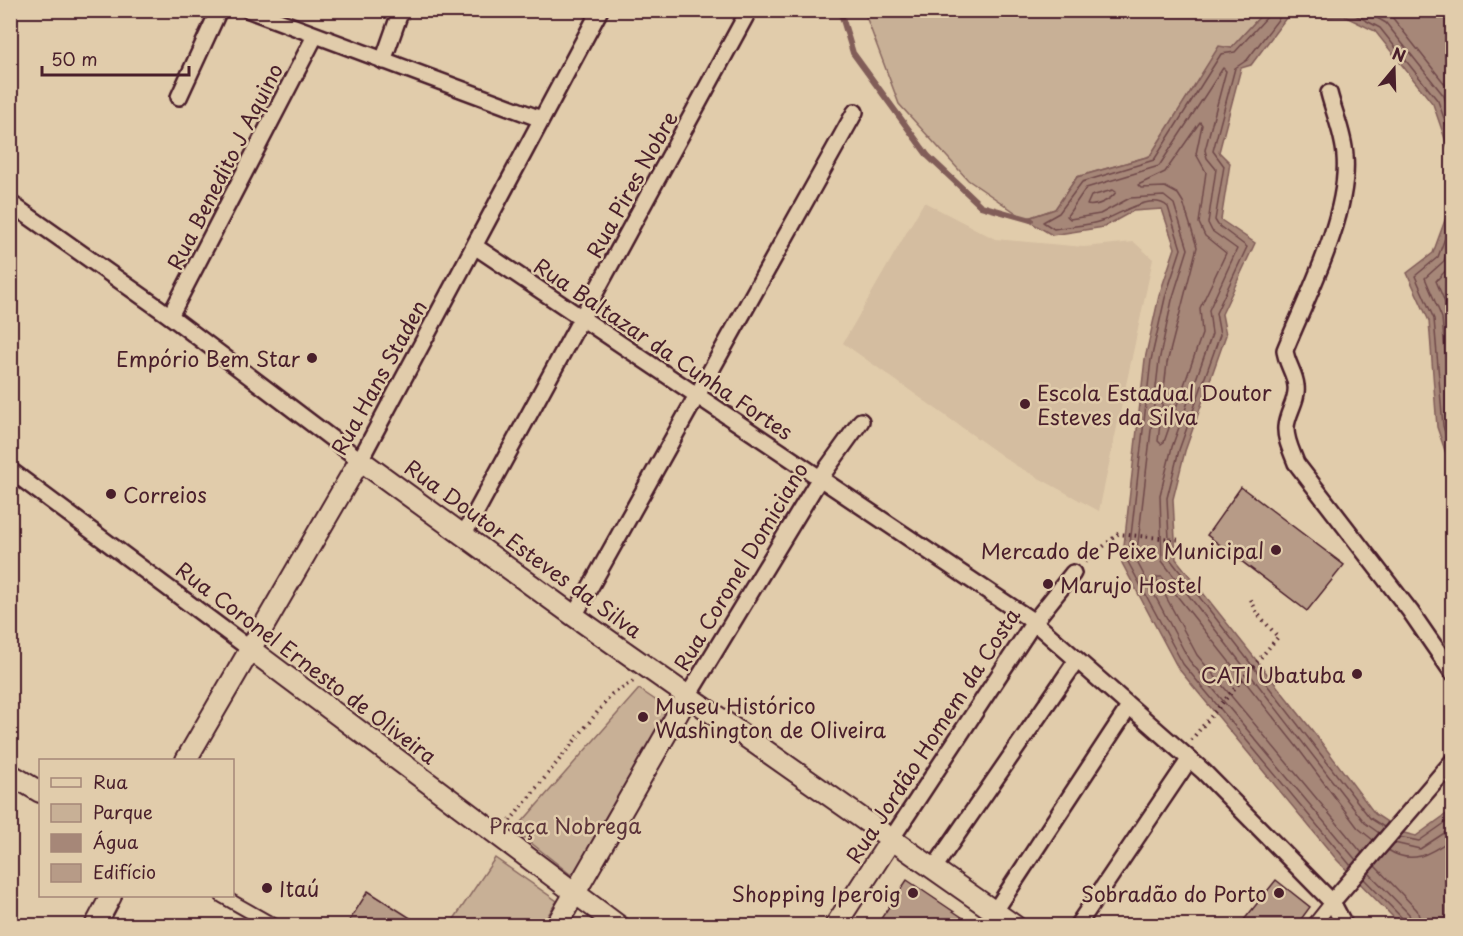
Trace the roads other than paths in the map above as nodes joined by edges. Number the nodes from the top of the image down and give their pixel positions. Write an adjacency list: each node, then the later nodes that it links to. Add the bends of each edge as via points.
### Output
1 (219, 10): 9 (street)
2 (249, 10): 6 (street)
3 (401, 10): 7 (street)
4 (600, 10): 11 (street, Rua Hans Staden)
5 (749, 10): 15 (street, Rua Pires Nobre)
6 (315, 36): 7 (street); 14 (street, Rua Benedito J Aquino)
7 (383, 61): 11 (street)
8 (1329, 93): 27 (street, via 1345,156 1340,205 1285,350 1296,383 1287,437 1296,463)
9 (179, 97)
10 (855, 112): 16 (street)
11 (541, 119): 13 (street, Rua Hans Staden)
12 (10, 203): 14 (street, Rua Doutor Esteves da Silva)
13 (476, 247): 15 (street, Rua Baltazar da Cunha Fortes); 18 (street, Rua Hans Staden)
14 (170, 316): 18 (street, Rua Doutor Esteves da Silva)
15 (582, 319): 16 (street, Rua Baltazar da Cunha Fortes); 21 (street, Rua Pires Nobre)
16 (698, 396): 20 (street, Rua Baltazar da Cunha Fortes); 23 (street)
17 (861, 421): 20 (street, Rua Coronel Domiciano)
18 (360, 460): 21 (street, Rua Doutor Esteves da Silva); 25 (street, Rua Hans Staden)
19 (10, 470): 25 (street, Rua Coronel Ernesto de Oliveira)
20 (820, 478): 24 (street, Rua Baltazar da Cunha Fortes); 28 (street, Rua Coronel Domiciano)
21 (463, 536): 23 (street, Rua Doutor Esteves da Silva)
22 (1073, 573): 24 (street, Rua Jordão Homem da Costa)
23 (574, 616): 28 (street, Rua Doutor Esteves da Silva)
24 (1034, 622): 26 (street, Rua Baltazar da Cunha Fortes); 35 (street, Rua Jordão Homem da Costa)
25 (250, 649): 31 (street, Rua Hans Staden); 37 (street, Rua Coronel Ernesto de Oliveira)
26 (1077, 660): 29 (street, Rua Baltazar da Cunha Fortes); 36 (street)
27 (1452, 672)
28 (689, 694): 35 (street, Rua Doutor Esteves da Silva); 37 (street, Rua Coronel Domiciano)
29 (1130, 707): 30 (street, Rua Baltazar da Cunha Fortes); 41 (street)
30 (1185, 757): 40 (street, Rua Baltazar da Cunha Fortes); 48 (street)
31 (187, 759)
32 (1452, 762): 40 (street)
33 (10, 774): 34 (street)
34 (39, 791)
35 (892, 838): 36 (street, Rua Doutor Esteves da Silva); 46 (street, Rua Jordão Homem da Costa)
36 (934, 868): 41 (street, Rua Doutor Esteves da Silva)
37 (575, 893): 44 (street, Rua Coronel Domiciano); 45 (street, Rua Coronel Ernesto de Oliveira)
38 (110, 897): 42 (street)
39 (224, 897): 43 (street)
40 (1337, 897): 49 (street); 50 (street, Rua Baltazar da Cunha Fortes)
41 (995, 911): 47 (street, Rua Doutor Esteves da Silva)
42 (95, 926)
43 (275, 926)
44 (556, 926)
45 (619, 926)
46 (835, 926)
47 (1015, 926)
48 (1077, 926)
49 (1313, 926)
50 (1345, 926)

